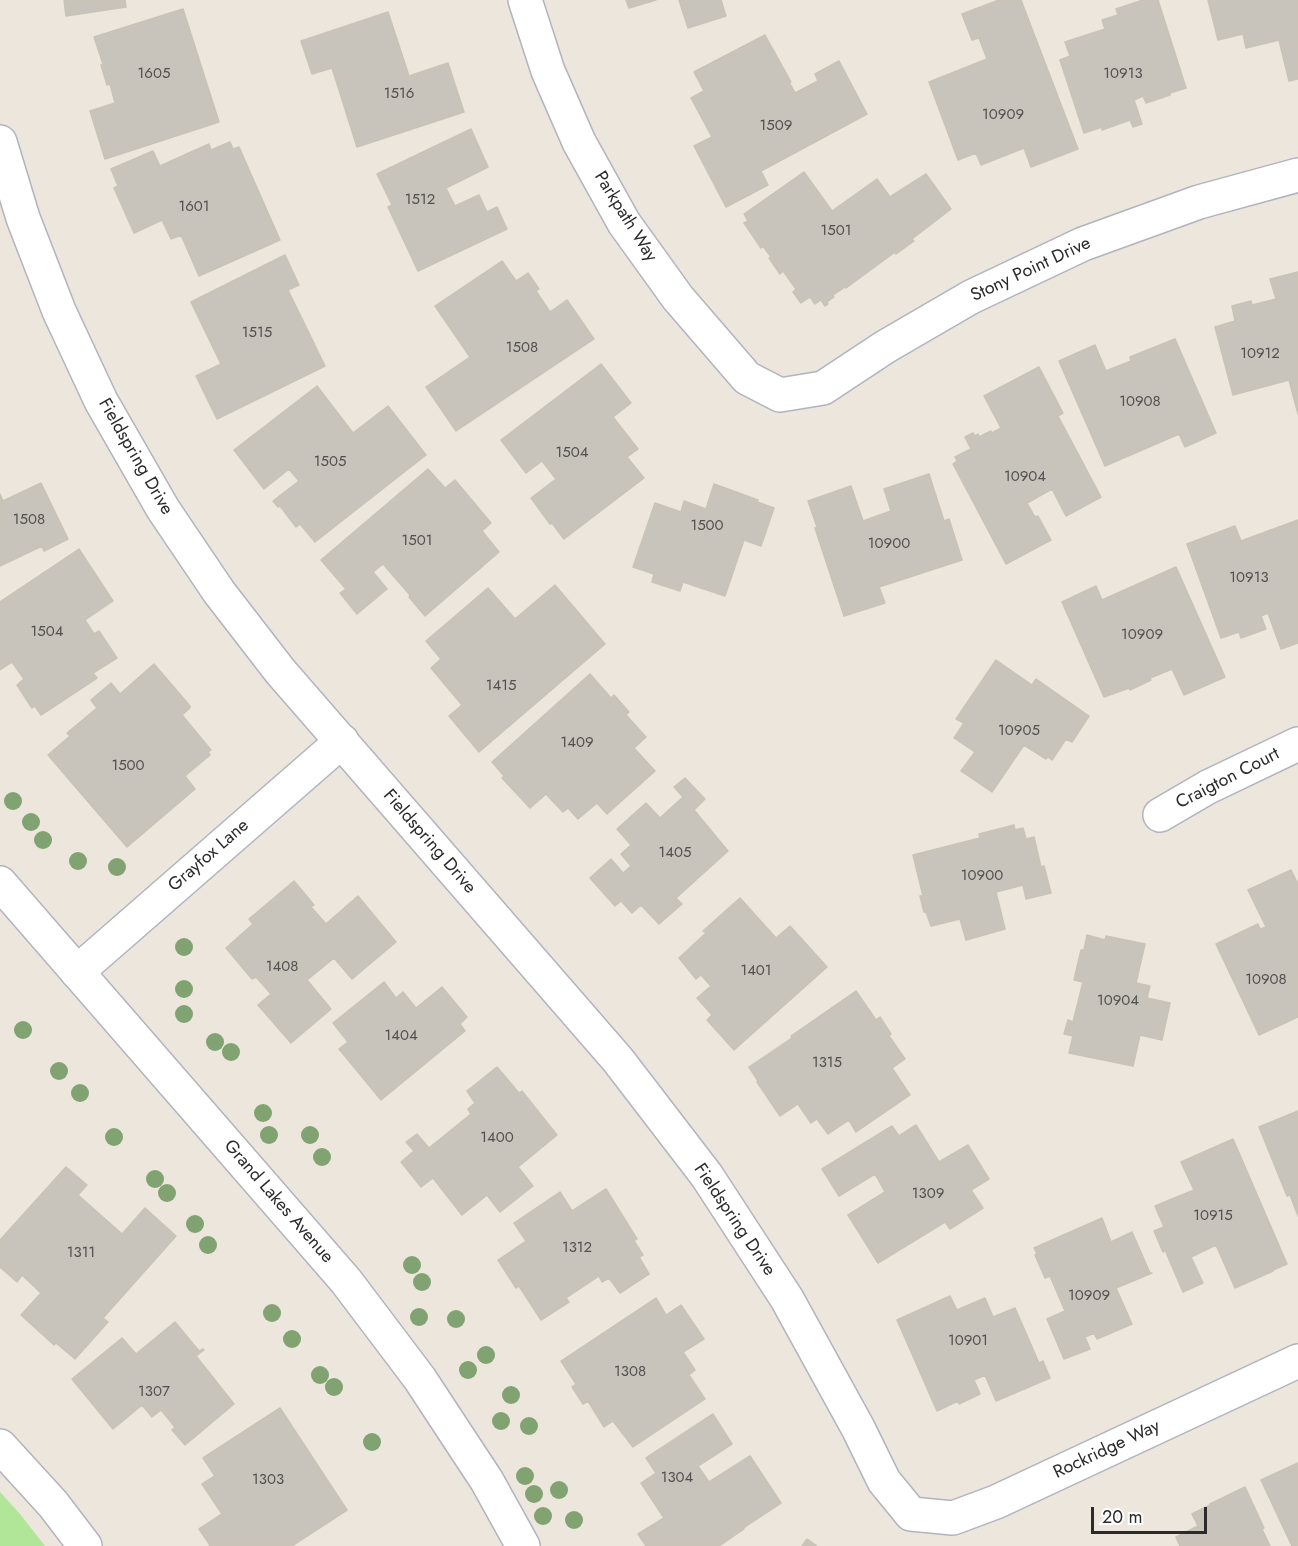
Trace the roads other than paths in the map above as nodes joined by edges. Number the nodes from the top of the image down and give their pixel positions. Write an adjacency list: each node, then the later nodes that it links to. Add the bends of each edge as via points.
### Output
1 (525, 0): 4 (street, Parkpath Way, via 548,71 579,142 624,223 678,298 747,378)
2 (0, 142): 5 (street, Fieldspring Drive, via 23,218 59,311 101,401 163,509 219,592)
3 (1298, 175): 4 (street, Stony Point Drive, via 1199,202 1083,244 971,297 885,346 824,388)
4 (780, 395)
5 (342, 741): 9 (street, Grayfox Lane); 12 (street, Fieldspring Drive, via 618,1060 707,1176 787,1299 884,1481)
6 (1298, 744): 7 (street, Craigton Court)
7 (1160, 815)
8 (0, 883): 9 (street, Grand Lakes Avenue)
9 (77, 972): 14 (street, Grand Lakes Avenue, via 346,1281 420,1378 487,1481)
10 (1298, 1361): 12 (street, Rockridge Way, via 996,1502 953,1518)
11 (0, 1446): 13 (street)
12 (911, 1514)
13 (85, 1546)
14 (523, 1546)

